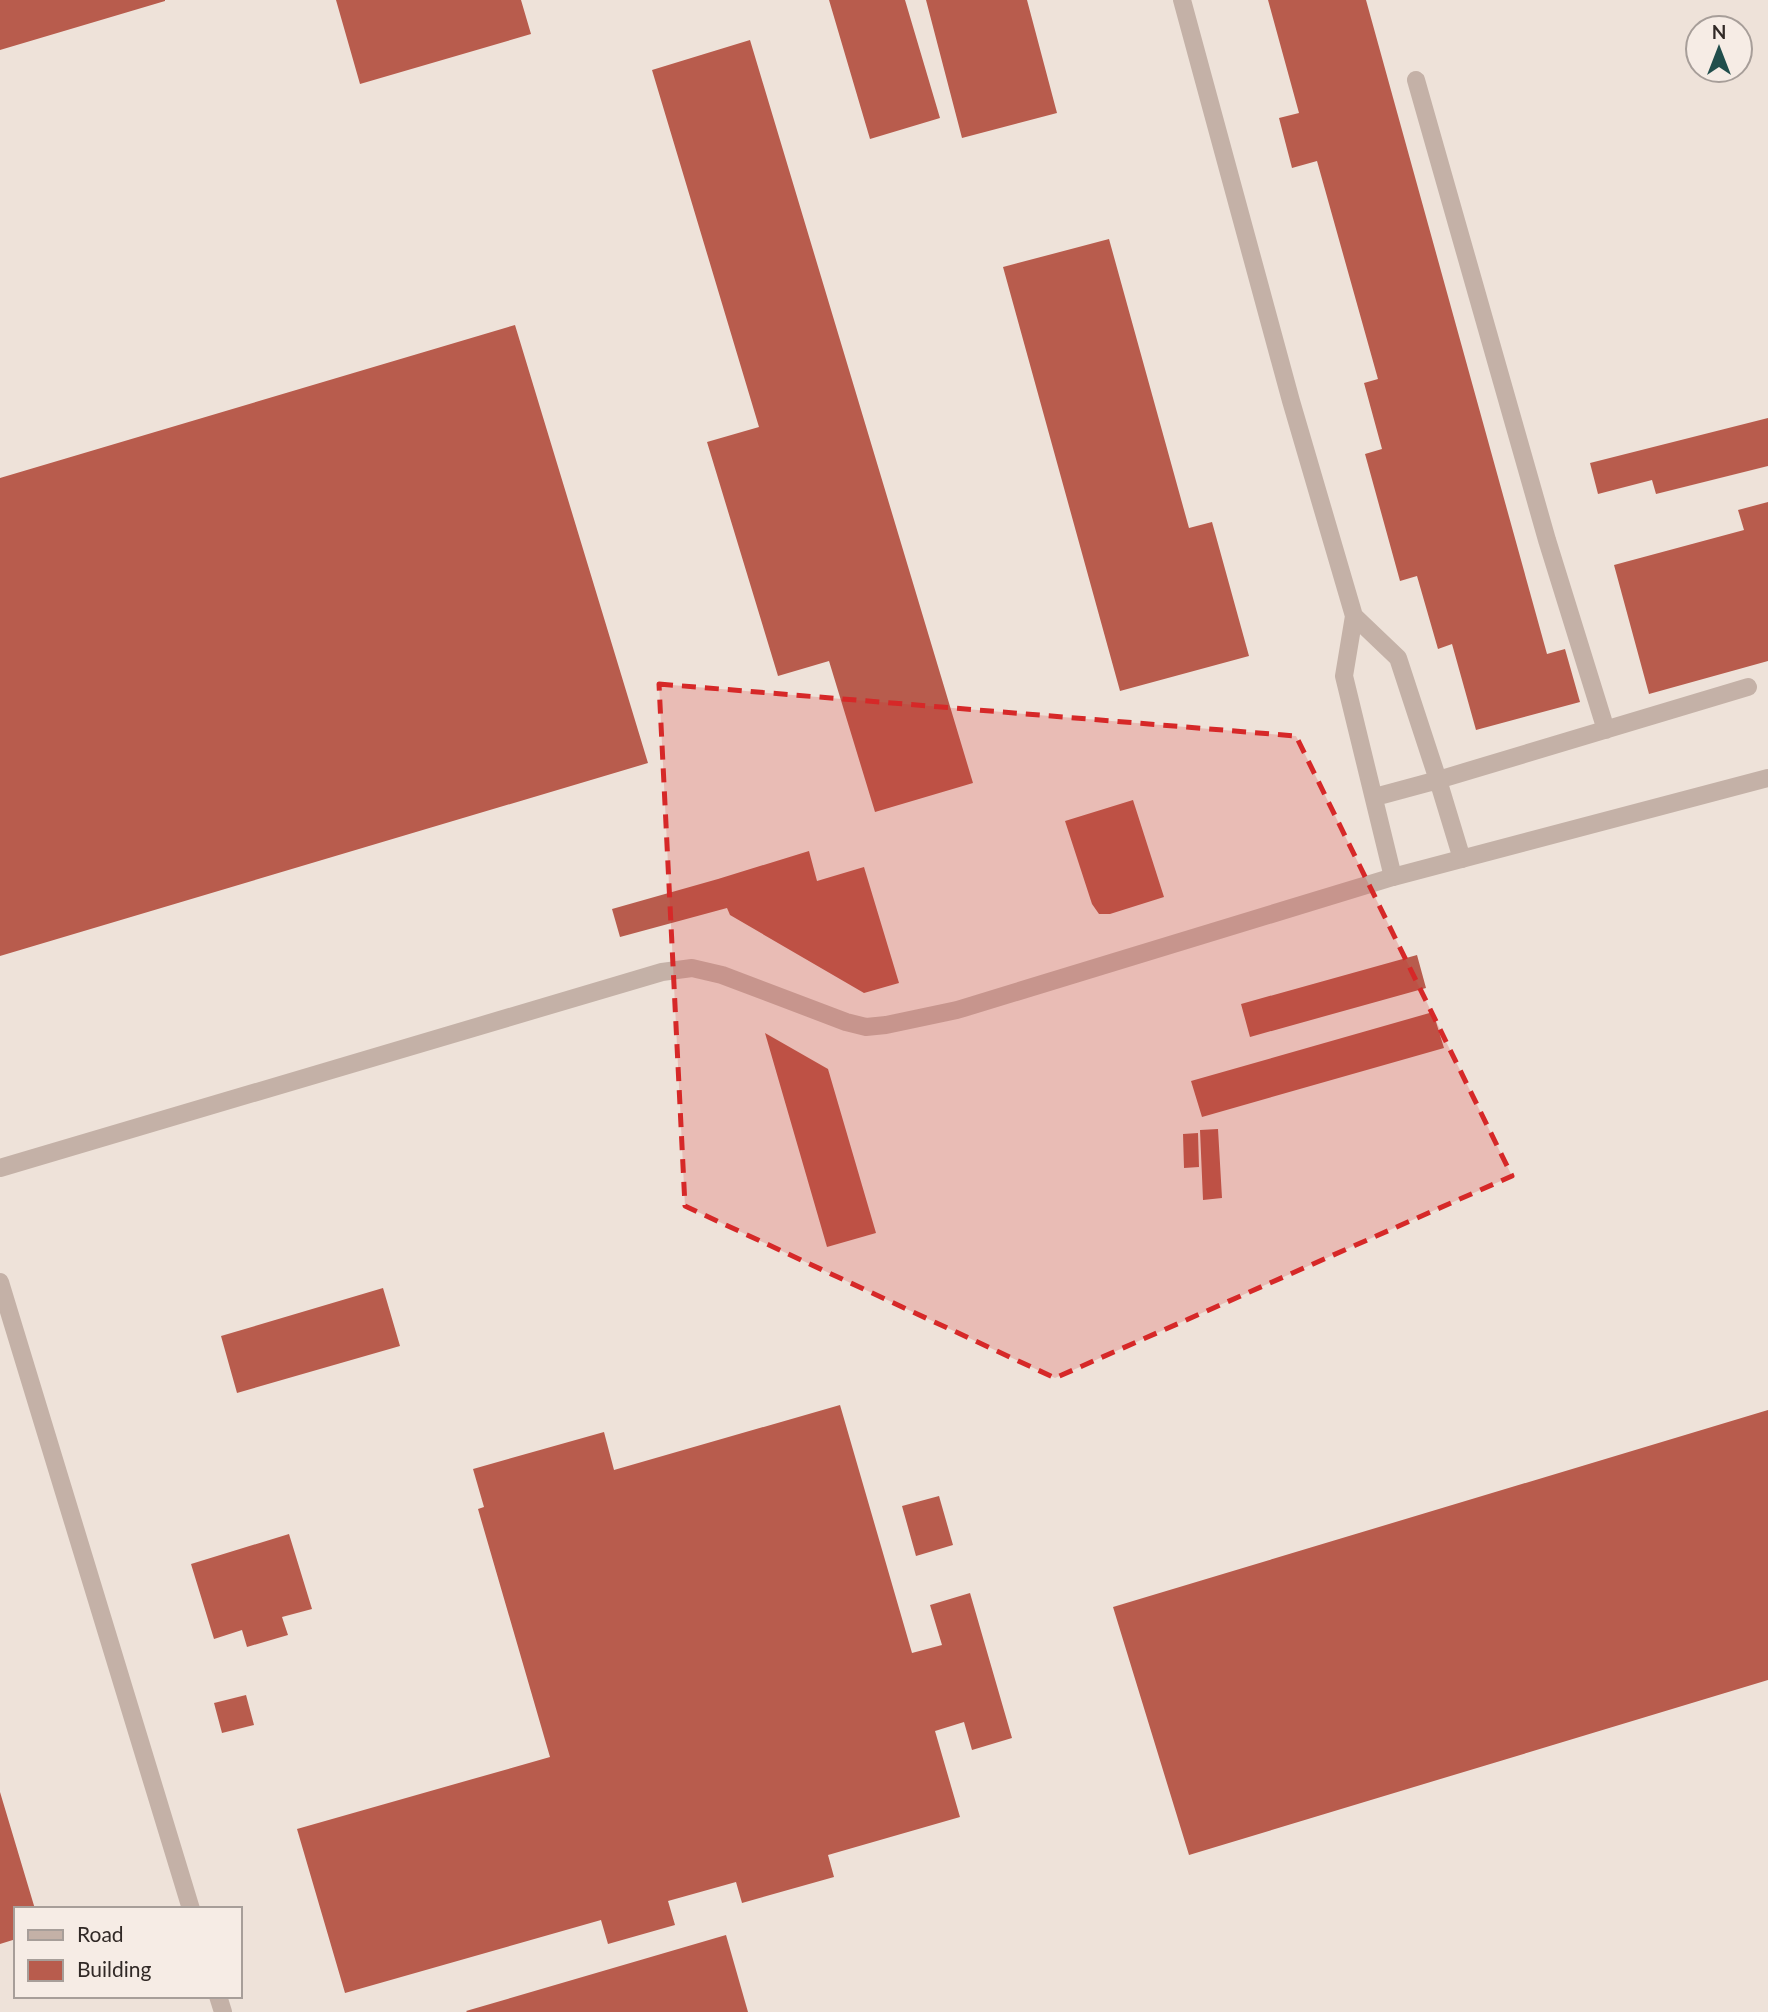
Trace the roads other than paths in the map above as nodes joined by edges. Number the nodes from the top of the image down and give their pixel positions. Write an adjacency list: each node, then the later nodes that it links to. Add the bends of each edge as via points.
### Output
1 (1182, 0): 3 (street)
2 (1416, 80): 5 (street)
3 (1354, 616): 7 (street, via 1398,658); 8 (street, via 1344,676)
4 (1748, 687): 5 (street)
5 (1606, 730): 7 (street)
6 (1768, 778): 9 (street)
7 (1438, 780): 8 (street); 9 (street)
8 (1375, 797): 10 (street)
9 (1462, 859): 10 (street)
10 (1393, 877): 11 (street, via 957,1010 886,1025 846,1022 722,975 692,968 662,972)
11 (0, 1168)
12 (0, 1282): 13 (street)
13 (190, 1907)

